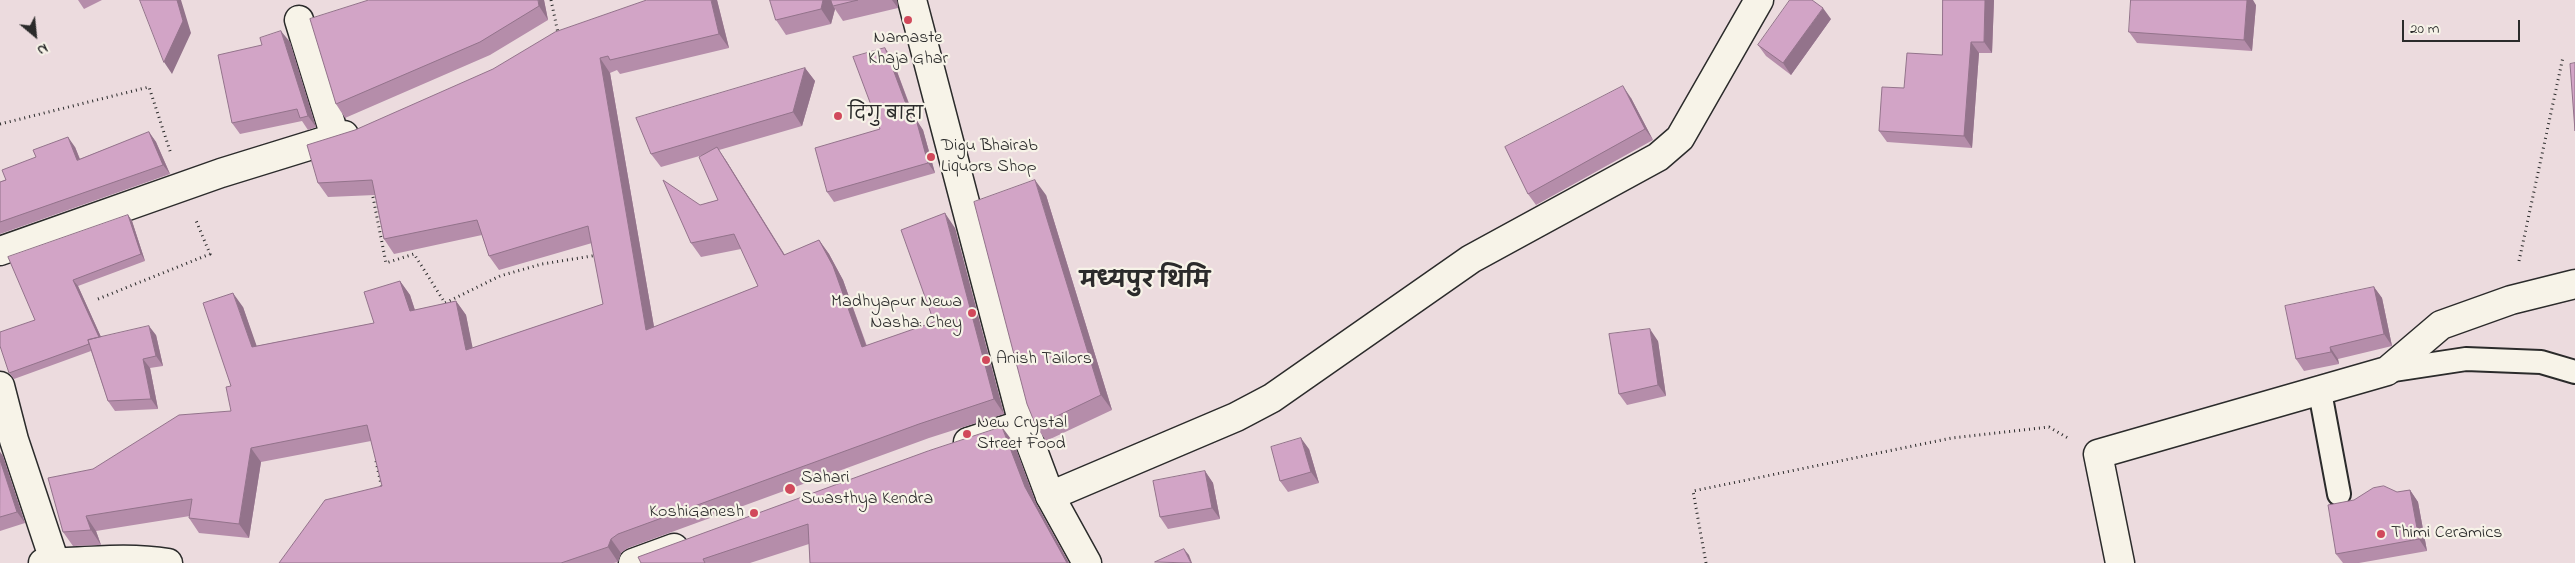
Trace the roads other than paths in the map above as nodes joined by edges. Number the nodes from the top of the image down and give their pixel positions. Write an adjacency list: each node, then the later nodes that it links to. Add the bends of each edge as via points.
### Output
1 (912, 0): 12 (street)
2 (1758, 0): 16 (street, via 1680,138 1658,157 1471,259 1272,398 1236,417)
3 (299, 20): 5 (street)
4 (368, 126): 5 (street)
5 (336, 137): 6 (street, via 182,186)
6 (0, 251)
7 (2575, 284): 8 (street, via 2511,300 2441,325)
8 (2387, 371): 9 (lane, via 2466,359 2541,362); 11 (street)
9 (2575, 372)
10 (0, 386): 13 (street)
11 (2320, 392): 15 (lane); 23 (street, via 2098,454)
12 (1023, 424): 14 (street); 16 (street)
13 (7, 442): 19 (street)
14 (942, 451)
15 (2339, 494)
16 (1050, 496): 22 (street)
17 (694, 541): 21 (street)
18 (43, 563): 19 (street)
19 (55, 563): 20 (street, via 117,559)
20 (168, 563)
21 (632, 563)
22 (1086, 563)
23 (2120, 563)

